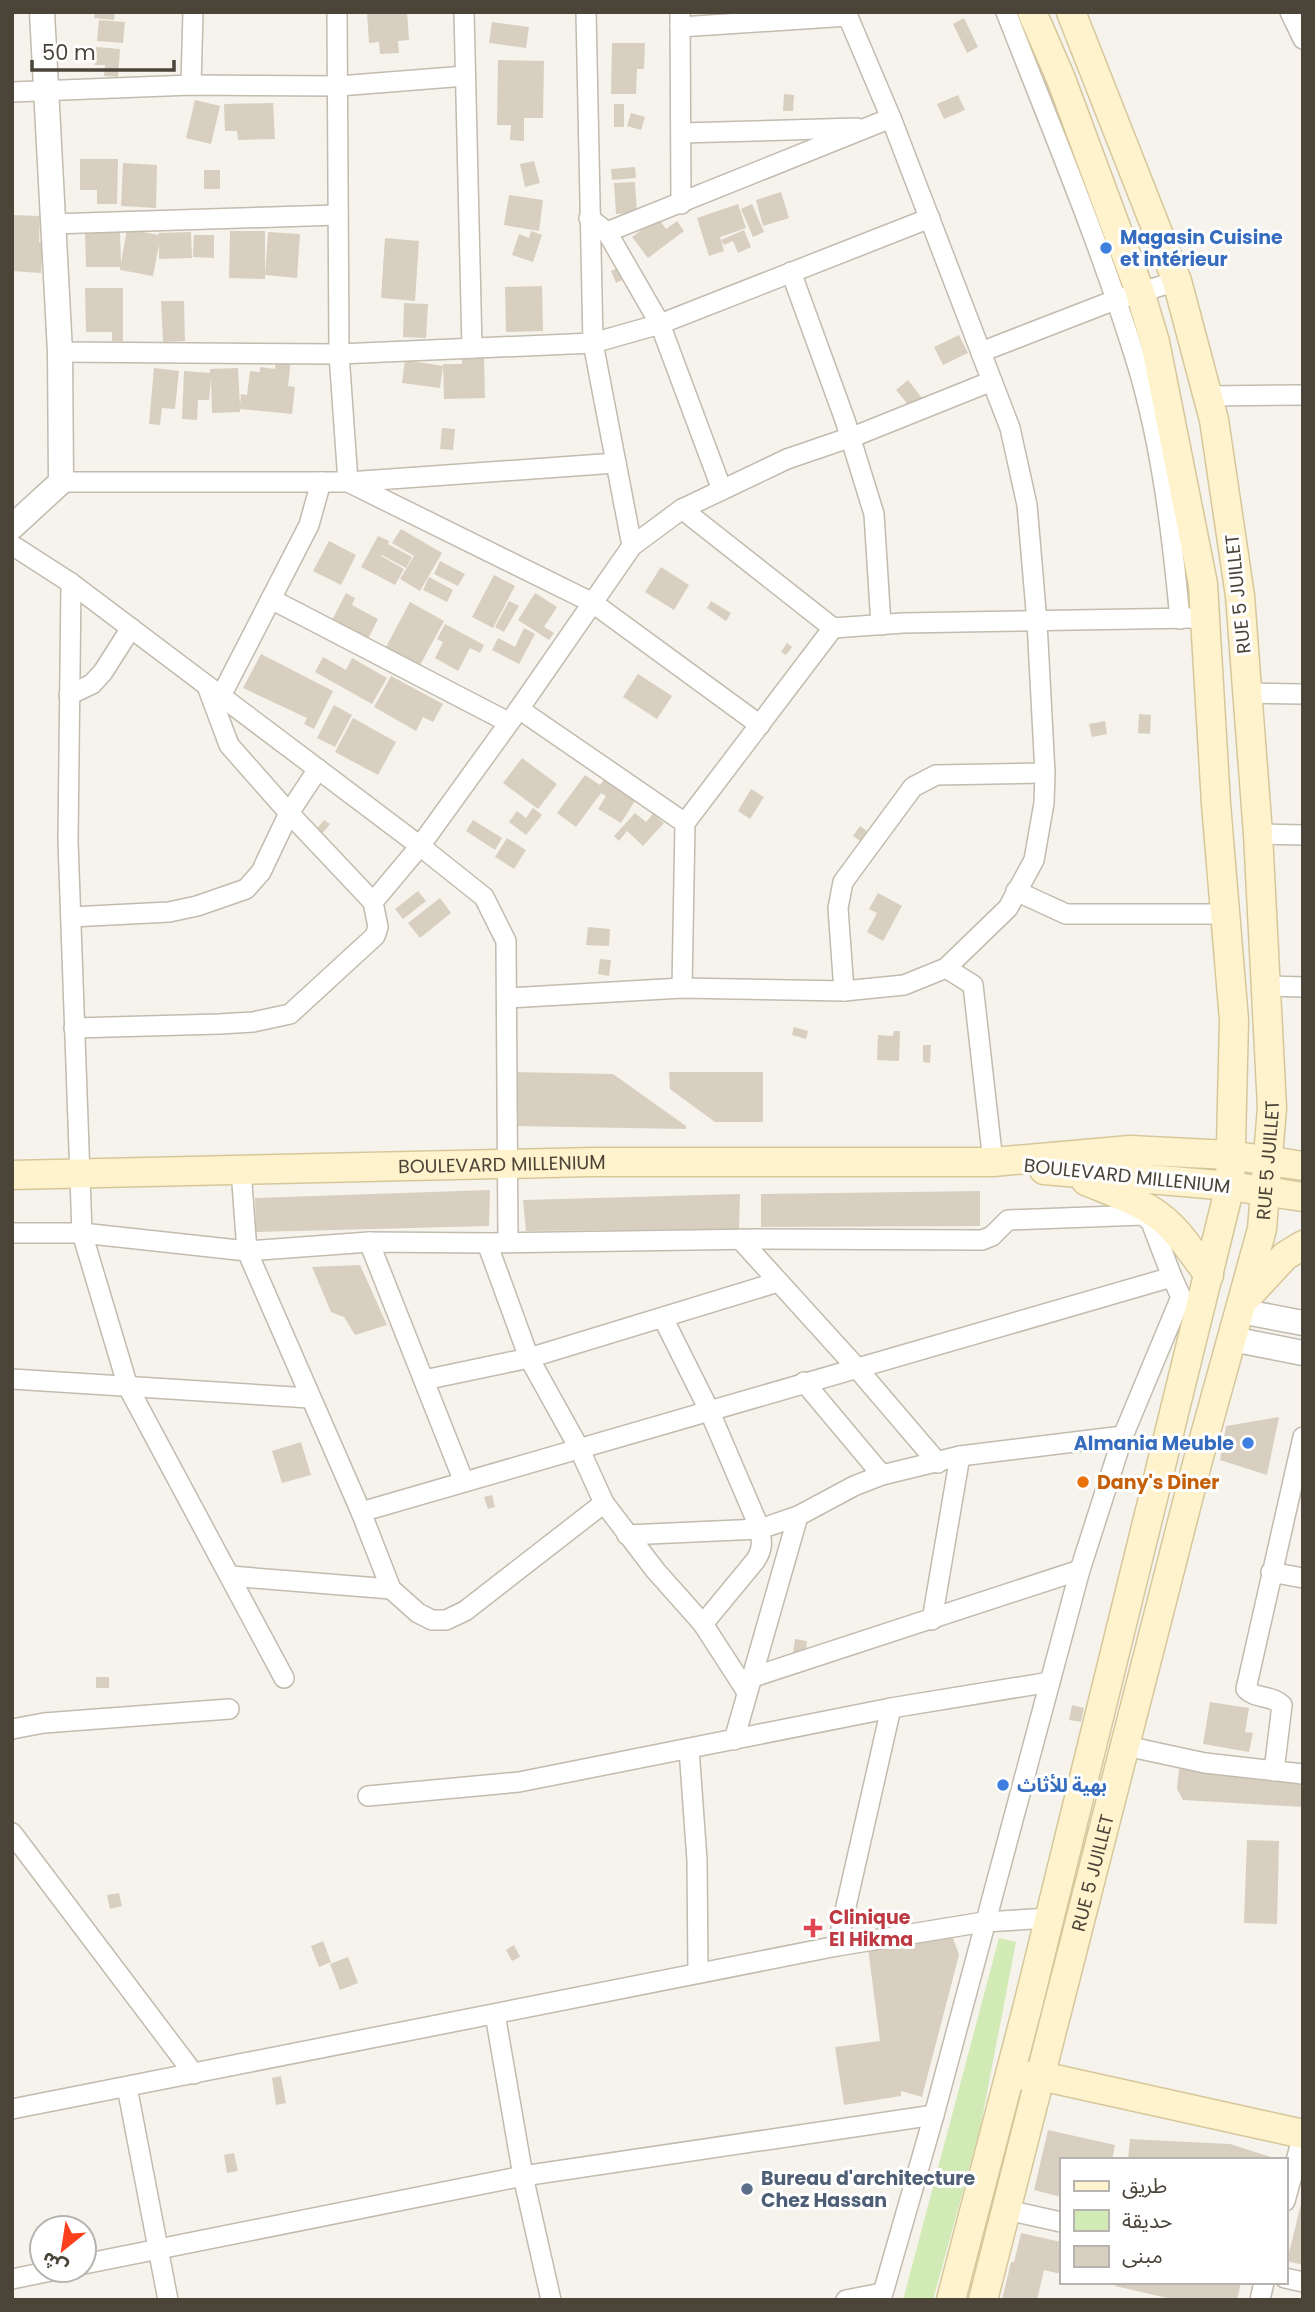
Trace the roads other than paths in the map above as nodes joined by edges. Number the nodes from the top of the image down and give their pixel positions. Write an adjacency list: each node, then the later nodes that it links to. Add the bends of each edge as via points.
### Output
1 (43, 12): 16 (street)
2 (193, 12): 14 (street)
3 (337, 12): 15 (street)
4 (464, 12): 13 (street)
5 (586, 12): 23 (street)
6 (1006, 12): 29 (street, via 1072,179)
7 (1032, 12): 29 (main road, RUE 5 JUILLET, via 1061,79)
8 (1071, 12): 28 (main road, RUE 5 JUILLET)
9 (1290, 12): 12 (street)
10 (847, 14): 11 (street); 18 (street)
11 (680, 20): 20 (street)
12 (1303, 39)
13 (465, 76): 15 (street); 32 (street)
14 (191, 85): 15 (street); 16 (street)
15 (338, 86): 22 (street)
16 (47, 89): 17 (street); 25 (street)
17 (12, 92)
18 (891, 118): 19 (street); 24 (street)
19 (868, 128): 20 (street); 21 (street)
20 (681, 133): 21 (street)
21 (681, 204): 26 (street)
22 (337, 215): 25 (street); 35 (street)
23 (589, 218): 26 (street); 31 (street)
24 (930, 218): 27 (street); 34 (street)
25 (52, 224): 33 (street)
26 (607, 232): 30 (street)
27 (791, 272): 30 (street); 39 (street)
28 (1177, 281): 29 (street); 38 (main road, RUE 5 JUILLET)
29 (1127, 296): 34 (street); 52 (main road, RUE 5 JUILLET, via 1154,342 1179,460 1203,584)
30 (660, 324): 31 (street); 44 (street)
31 (593, 343): 32 (street); 40 (street)
32 (472, 348): 35 (street)
33 (60, 352): 35 (street); 41 (street)
34 (981, 352): 36 (street)
35 (339, 354): 43 (street)
36 (992, 381): 39 (street); 53 (street, via 1010,429 1027,505)
37 (1303, 395): 38 (street)
38 (1208, 396): 58 (main road, RUE 5 JUILLET, via 1240,596)
39 (850, 438): 44 (street, via 787,459); 54 (street, via 874,514)
40 (616, 463): 43 (street); 48 (street)
41 (61, 482): 42 (street); 46 (street)
42 (321, 482): 43 (street); 50 (street, via 309,525)
43 (348, 482): 51 (street)
44 (722, 490): 45 (street)
45 (682, 509): 48 (street); 56 (street)
46 (12, 527)
47 (12, 545): 49 (street)
48 (632, 545): 51 (street)
49 (71, 583): 55 (street); 60 (street)
50 (271, 599): 57 (street); 61 (street)
51 (593, 603): 61 (street); 62 (street)
52 (1193, 618): 53 (street); 72 (main road, RUE 5 JUILLET)
53 (1037, 622): 54 (street); 64 (street)
54 (881, 625): 56 (street)
55 (131, 628): 57 (street); 60 (street, via 92,684)
56 (833, 628): 62 (street)
57 (214, 691): 63 (street); 65 (street, via 229,745)
58 (1247, 692): 59 (street); 67 (main road, RUE 5 JUILLET)
59 (1303, 694)
60 (69, 695): 73 (street)
61 (513, 715): 66 (street); 69 (street)
62 (760, 724): 66 (street)
63 (318, 769): 65 (street); 69 (street)
64 (1045, 773): 70 (street, via 1034,860); 78 (street, via 936,775 914,788 843,882 838,908)
65 (289, 813): 71 (street); 73 (street, via 261,872 246,889 169,912)
66 (685, 823): 77 (street)
67 (1258, 834): 68 (street); 75 (main road, RUE 5 JUILLET)
68 (1303, 835)
69 (420, 846): 71 (street); 79 (street, via 484,897 506,941)
70 (1016, 891): 72 (street, via 1066,914); 74 (street, via 1008,908)
71 (373, 902): 80 (street, via 375,936 290,1014 253,1022)
72 (1225, 914): 81 (main road, RUE 5 JUILLET, via 1234,1020)
73 (71, 917): 80 (street)
74 (946, 968): 78 (street, via 904,985); 83 (street, via 973,985)
75 (1266, 986): 76 (street); 82 (main road, RUE 5 JUILLET, via 1272,1108)
76 (1303, 987)
77 (682, 989): 78 (street); 79 (street)
78 (844, 991)
79 (508, 998): 84 (street)
80 (74, 1028): 87 (street)
81 (1230, 1155): 82 (main road, BOULEVARD MILLENIUM); 83 (main road, BOULEVARD MILLENIUM, via 1130,1150); 90 (main road, RUE 5 JUILLET)
82 (1268, 1161): 85 (main road, BOULEVARD MILLENIUM); 91 (main road, RUE 5 JUILLET)
83 (993, 1162): 84 (main road, BOULEVARD MILLENIUM); 88 (main road, BOULEVARD MILLENIUM)
84 (506, 1164): 86 (main road, BOULEVARD MILLENIUM); 97 (street)
85 (1303, 1166)
86 (241, 1170): 87 (main road, BOULEVARD MILLENIUM); 100 (street)
87 (79, 1173): 89 (main road, BOULEVARD MILLENIUM); 94 (street)
88 (1068, 1173): 90 (main road, BOULEVARD MILLENIUM); 103 (main road, via 1163,1219 1181,1238)
89 (12, 1175)
90 (1230, 1186): 91 (main road, BOULEVARD MILLENIUM); 103 (main road, RUE 5 JUILLET)
91 (1265, 1191): 92 (main road, BOULEVARD MILLENIUM); 104 (main road, RUE 5 JUILLET, via 1262,1229)
92 (1303, 1197)
93 (12, 1233): 94 (street)
94 (82, 1233): 100 (street); 114 (street)
95 (740, 1239): 97 (street); 101 (street, via 982,1240 1008,1220 1143,1215 1151,1222); 102 (street)
96 (369, 1242): 98 (street); 100 (street); 112 (street)
97 (508, 1242): 98 (street)
98 (487, 1243): 109 (street)
99 (1303, 1245): 104 (main road, via 1285,1256)
100 (247, 1251): 115 (street)
101 (1172, 1277): 103 (street); 110 (street)
102 (778, 1282): 105 (street); 110 (street)
103 (1197, 1290): 117 (street); 151 (main road, RUE 5 JUILLET)
104 (1242, 1306): 106 (street); 107 (main road, RUE 5 JUILLET)
105 (663, 1318): 109 (street); 116 (street)
106 (1303, 1323)
107 (1232, 1339): 108 (street); 143 (main road, RUE 5 JUILLET)
108 (1303, 1353)
109 (529, 1358): 112 (street); 119 (street)
110 (856, 1367): 113 (street); 121 (street)
111 (12, 1379): 114 (street)
112 (424, 1380): 123 (street)
113 (804, 1382): 116 (street); 122 (street)
114 (128, 1387): 115 (street); 131 (street)
115 (310, 1398): 125 (street)
116 (709, 1410): 119 (street); 127 (street)
117 (1123, 1436): 120 (street); 129 (street)
118 (1302, 1445): 130 (street)
119 (579, 1448): 123 (street); 124 (street)
120 (960, 1456): 121 (street); 134 (street)
121 (938, 1463): 122 (street)
122 (882, 1475): 126 (street)
123 (464, 1482): 125 (street)
124 (604, 1503): 128 (street); 133 (street, via 465,1611 446,1620 432,1620)
125 (361, 1513): 133 (street)
126 (797, 1516): 127 (street); 138 (street)
127 (760, 1529): 128 (street); 135 (street, via 761,1551)
128 (628, 1535): 135 (street)
129 (1080, 1570): 134 (street); 137 (street)
130 (1271, 1572): 132 (street); 145 (street, via 1246,1689 1282,1705)
131 (230, 1576): 133 (street); 136 (street)
132 (1303, 1578)
133 (391, 1589)
134 (932, 1620): 138 (street)
135 (703, 1625): 138 (street)
136 (284, 1678)
137 (1050, 1682): 139 (street); 152 (street)
138 (750, 1685): 142 (street)
139 (891, 1708): 142 (street); 153 (street)
140 (229, 1709): 141 (street)
141 (12, 1729)
142 (734, 1740): 144 (street)
143 (1126, 1746): 145 (street, via 1205,1763); 158 (main road, RUE 5 JUILLET)
144 (689, 1749): 147 (street, via 519,1782); 154 (street, via 697,1860)
145 (1274, 1771): 146 (street)
146 (1303, 1774)
147 (368, 1796)
148 (12, 1833): 149 (street)
149 (33, 1860): 150 (street); 156 (street)
150 (12, 1863)
151 (1049, 1918): 152 (street); 157 (main road, RUE 5 JUILLET)
152 (984, 1922): 153 (street); 161 (street)
153 (837, 1945): 154 (street)
154 (698, 1973): 155 (street)
155 (495, 2014): 156 (street); 163 (street)
156 (194, 2074): 159 (street)
157 (1010, 2076): 158 (main road); 173 (main road, RUE 5 JUILLET)
158 (1041, 2076): 162 (main road); 165 (main road, RUE 5 JUILLET)
159 (127, 2087): 160 (street); 167 (street)
160 (12, 2109)
161 (934, 2115): 163 (street); 169 (street)
162 (1303, 2135): 164 (street)
163 (523, 2176): 167 (street); 171 (street)
164 (1287, 2194)
165 (1007, 2210): 166 (street); 174 (main road, RUE 5 JUILLET)
166 (1060, 2222)
167 (159, 2250): 168 (street); 170 (street)
168 (98, 2261)
169 (882, 2296): 172 (street)
170 (168, 2300)
171 (551, 2300)
172 (846, 2300)
173 (951, 2300)
174 (983, 2300)

